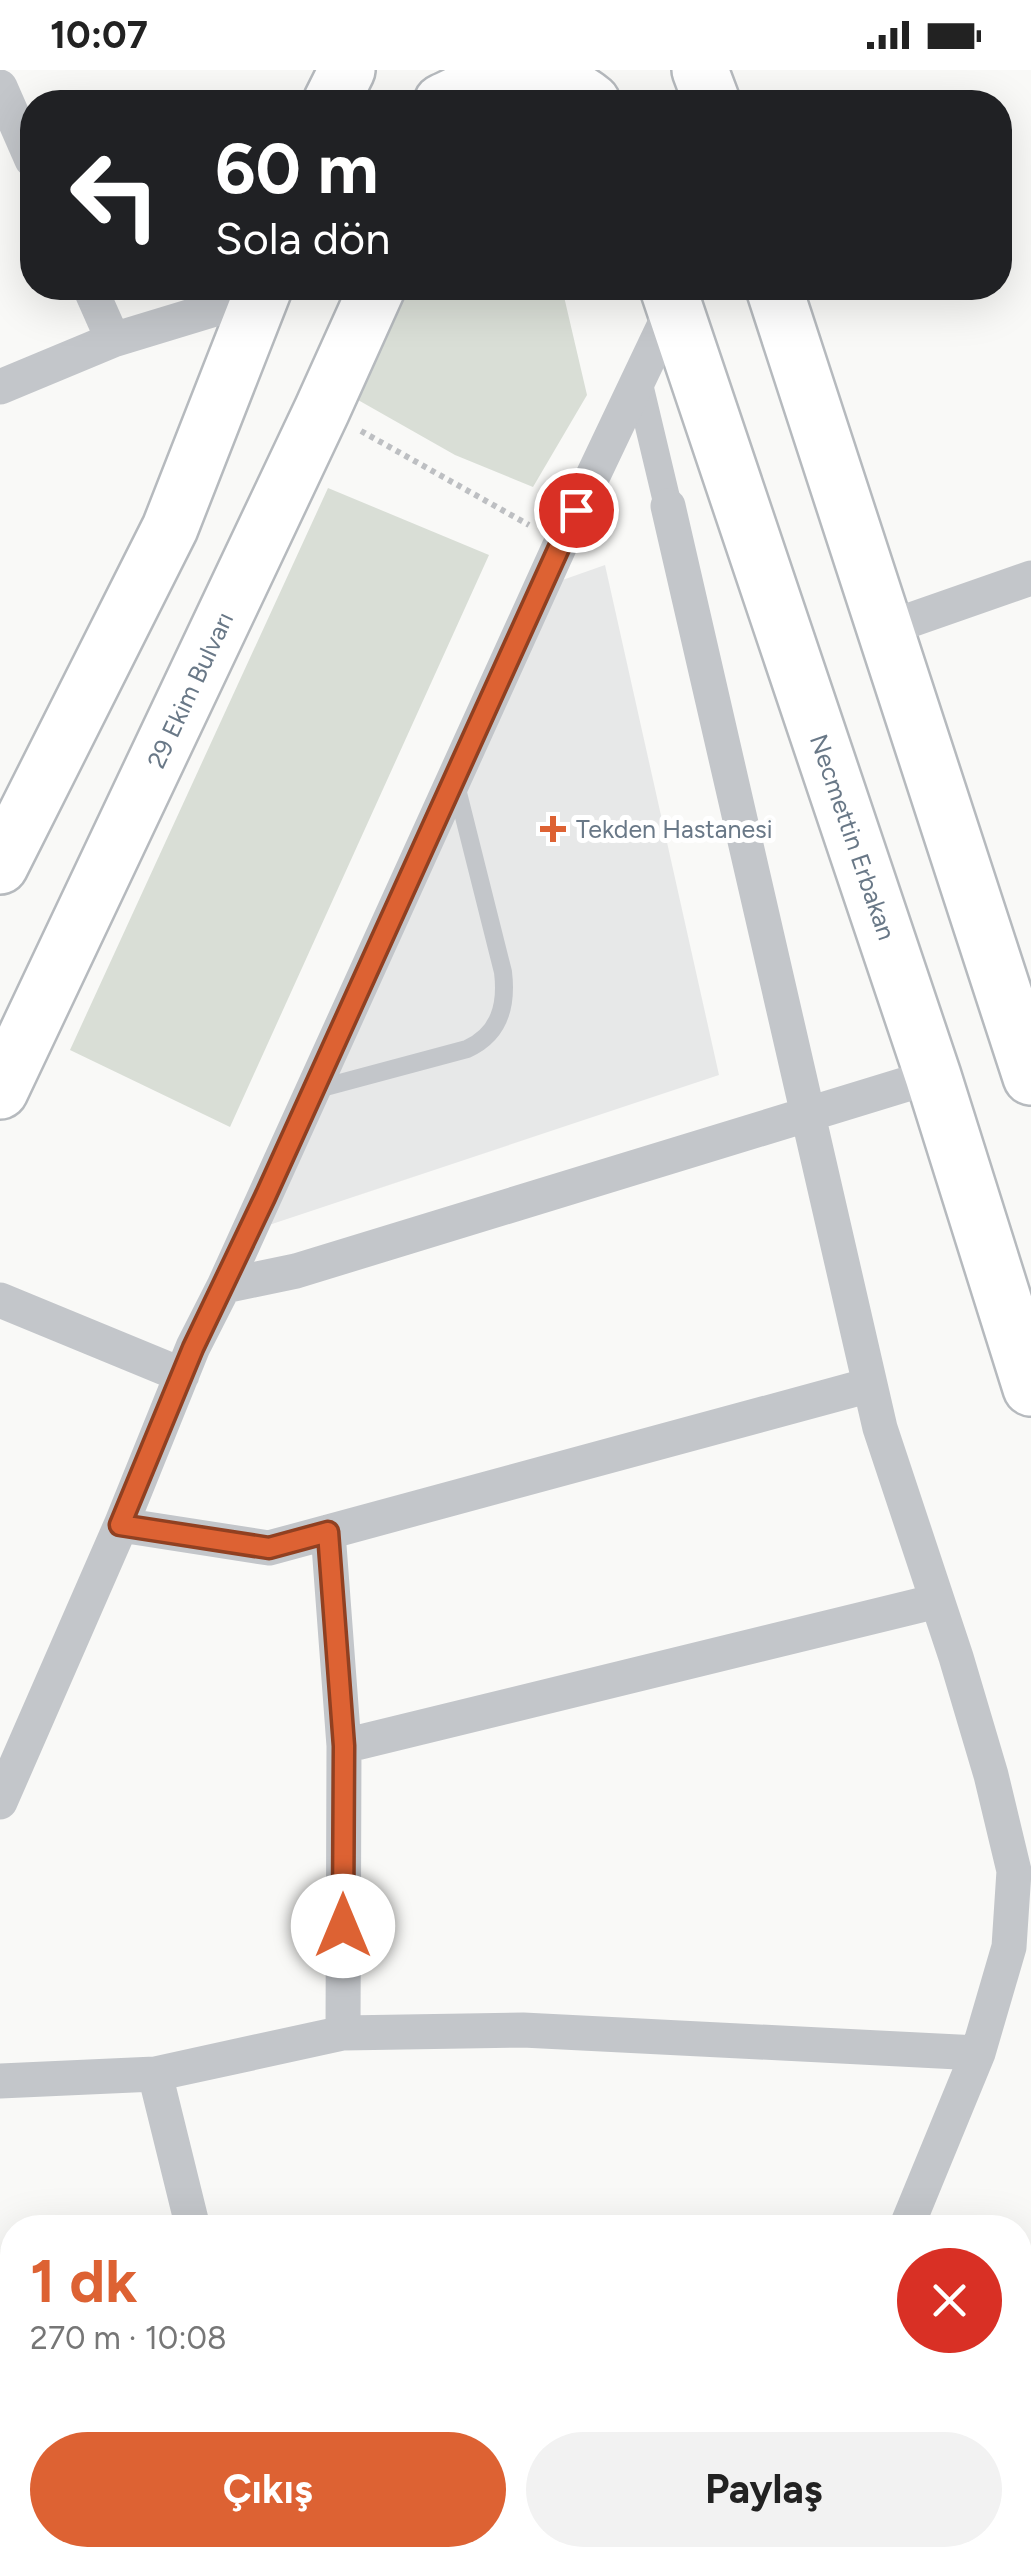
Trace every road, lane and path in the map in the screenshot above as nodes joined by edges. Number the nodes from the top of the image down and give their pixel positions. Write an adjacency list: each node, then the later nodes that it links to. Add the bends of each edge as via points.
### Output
1 (0, 87): 4 (street)
2 (469, 90): 3 (main road, via 534,78)
3 (577, 90)
4 (20, 133)
5 (95, 300): 12 (street)
6 (235, 300): 12 (street)
7 (259, 300): 21 (main road, via 170,528)
8 (372, 300): 15 (main road, 29 Ekim Bulvarı)
9 (670, 300): 13 (street)
10 (673, 300): 22 (main road, Necmettin Erbakan)
11 (778, 300): 19 (main road)
12 (113, 340): 14 (street)
13 (638, 380): 16 (street); 17 (street)
14 (0, 387)
15 (322, 410): 17 (path); 25 (main road, 29 Ekim Bulvarı)
16 (668, 506): 26 (street)
17 (560, 542): 20 (street)
18 (1031, 578): 19 (street)
19 (885, 629): 23 (main road)
20 (454, 779): 24 (street); 24 (lane, via 503,972 498,1021 467,1049)
21 (0, 866)
22 (933, 1076): 26 (street); 31 (main road, Necmettin Erbakan)
23 (1031, 1077)
24 (313, 1090): 27 (street)
25 (0, 1091)
26 (808, 1114): 27 (street, via 296,1271); 30 (street)
27 (224, 1286): 29 (street)
28 (0, 1300): 29 (street)
29 (182, 1375): 32 (street)
30 (870, 1386): 33 (street); 34 (street)
31 (1031, 1388)
32 (120, 1525): 33 (street, via 269,1548); 36 (street)
33 (328, 1532): 35 (street)
34 (937, 1601): 35 (street); 38 (street, via 1014,1871 1009,1947)
35 (344, 1746): 37 (street)
36 (0, 1802)
37 (343, 2033): 38 (street, via 524,2030); 39 (street)
38 (978, 2052): 42 (street)
39 (155, 2074): 40 (street); 41 (street)
40 (0, 2081)
41 (190, 2215)
42 (911, 2215)

